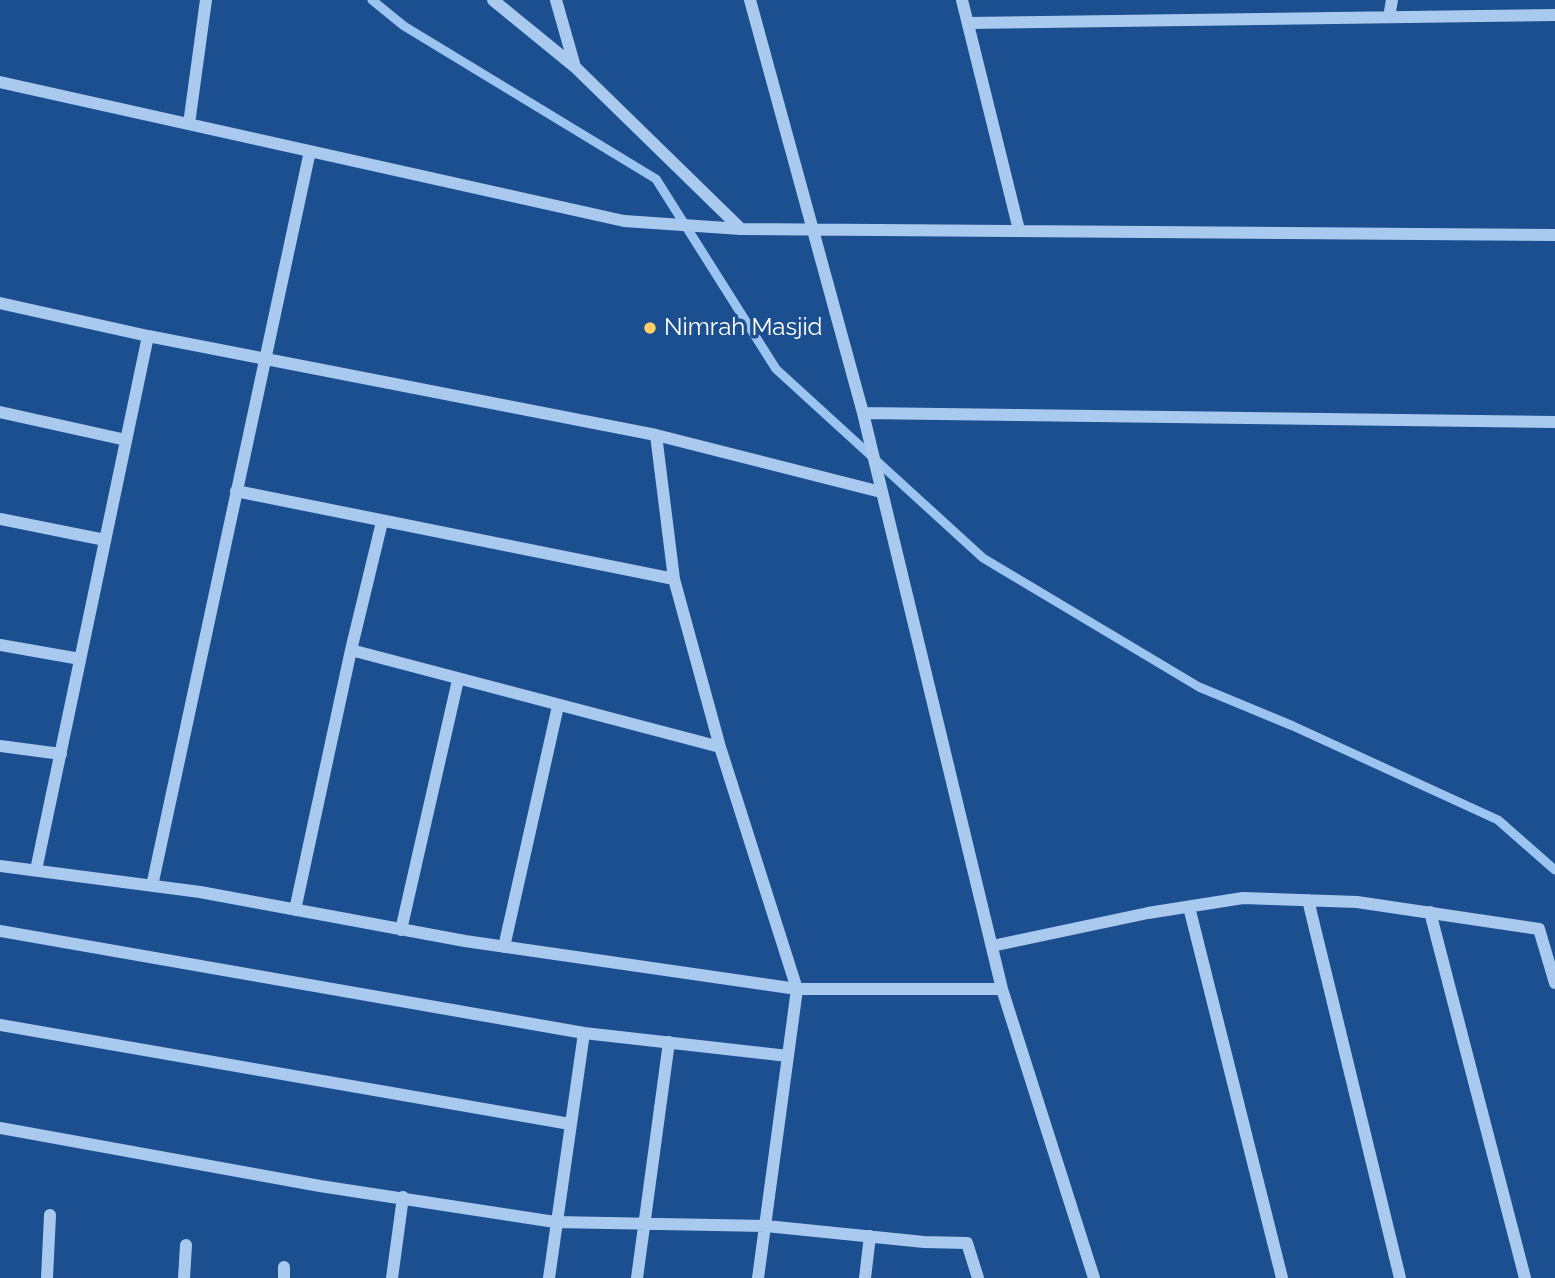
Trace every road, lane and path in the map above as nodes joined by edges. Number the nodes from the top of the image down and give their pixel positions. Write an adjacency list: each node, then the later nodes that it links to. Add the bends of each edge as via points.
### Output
1 (206, 0): 12 (street)
2 (493, 0): 10 (street)
3 (556, 0): 10 (street)
4 (750, 0): 15 (street)
5 (962, 0): 9 (street)
6 (1392, 0): 8 (street)
7 (1555, 15): 8 (street)
8 (1389, 17): 9 (street)
9 (968, 23): 16 (street)
10 (575, 67): 14 (street)
11 (0, 82): 12 (street)
12 (189, 124): 13 (street)
13 (310, 151): 14 (street, via 624,221); 20 (street)
14 (741, 229): 15 (street)
15 (812, 229): 16 (street); 22 (street)
16 (1019, 230): 17 (street)
17 (1555, 235)
18 (0, 303): 19 (street)
19 (148, 336): 20 (street); 25 (street)
20 (268, 358): 24 (street); 26 (street)
21 (0, 412): 25 (street)
22 (863, 413): 23 (street); 27 (street)
23 (1555, 422)
24 (656, 435): 27 (street); 31 (street)
25 (126, 440): 30 (street)
26 (236, 491): 29 (street); 42 (street)
27 (881, 492): 49 (street)
28 (0, 519): 30 (street)
29 (382, 522): 31 (street); 33 (street)
30 (105, 541): 34 (street)
31 (674, 579): 38 (street)
32 (0, 645): 34 (street)
33 (351, 650): 35 (street); 45 (street)
34 (80, 659): 39 (street)
35 (458, 680): 36 (street); 47 (street)
36 (558, 706): 38 (street); 50 (street)
37 (0, 746): 39 (street)
38 (720, 747): 52 (street)
39 (61, 754): 41 (street)
40 (0, 866): 41 (street)
41 (36, 870): 42 (street)
42 (152, 886): 45 (street)
43 (1308, 900): 44 (street, via 1243,898); 46 (street); 77 (street)
44 (1189, 907): 49 (street); 76 (street)
45 (295, 910): 47 (street)
46 (1430, 912): 51 (street, via 1539,929); 78 (street)
47 (401, 930): 50 (street)
48 (0, 931): 55 (street)
49 (992, 946): 53 (street)
50 (504, 947): 52 (street)
51 (1555, 983)
52 (797, 989): 53 (street); 57 (street)
53 (1002, 989): 75 (street)
54 (0, 1025): 58 (street)
55 (584, 1033): 56 (street); 58 (street)
56 (669, 1042): 57 (street); 63 (street)
57 (788, 1056): 64 (street)
58 (570, 1124): 62 (street)
59 (0, 1128): 60 (street)
60 (404, 1197): 62 (street); 69 (street)
61 (50, 1215): 67 (street)
62 (555, 1222): 63 (street); 70 (street)
63 (643, 1224): 64 (street); 71 (street)
64 (766, 1226): 65 (street); 72 (street)
65 (870, 1236): 73 (street); 74 (street, via 967,1243)
66 (186, 1245): 68 (street)
67 (47, 1278)
68 (184, 1278)
69 (392, 1278)
70 (549, 1278)
71 (637, 1278)
72 (758, 1278)
73 (865, 1278)
74 (978, 1278)
75 (1094, 1278)
76 (1282, 1278)
77 (1400, 1278)
78 (1525, 1278)

